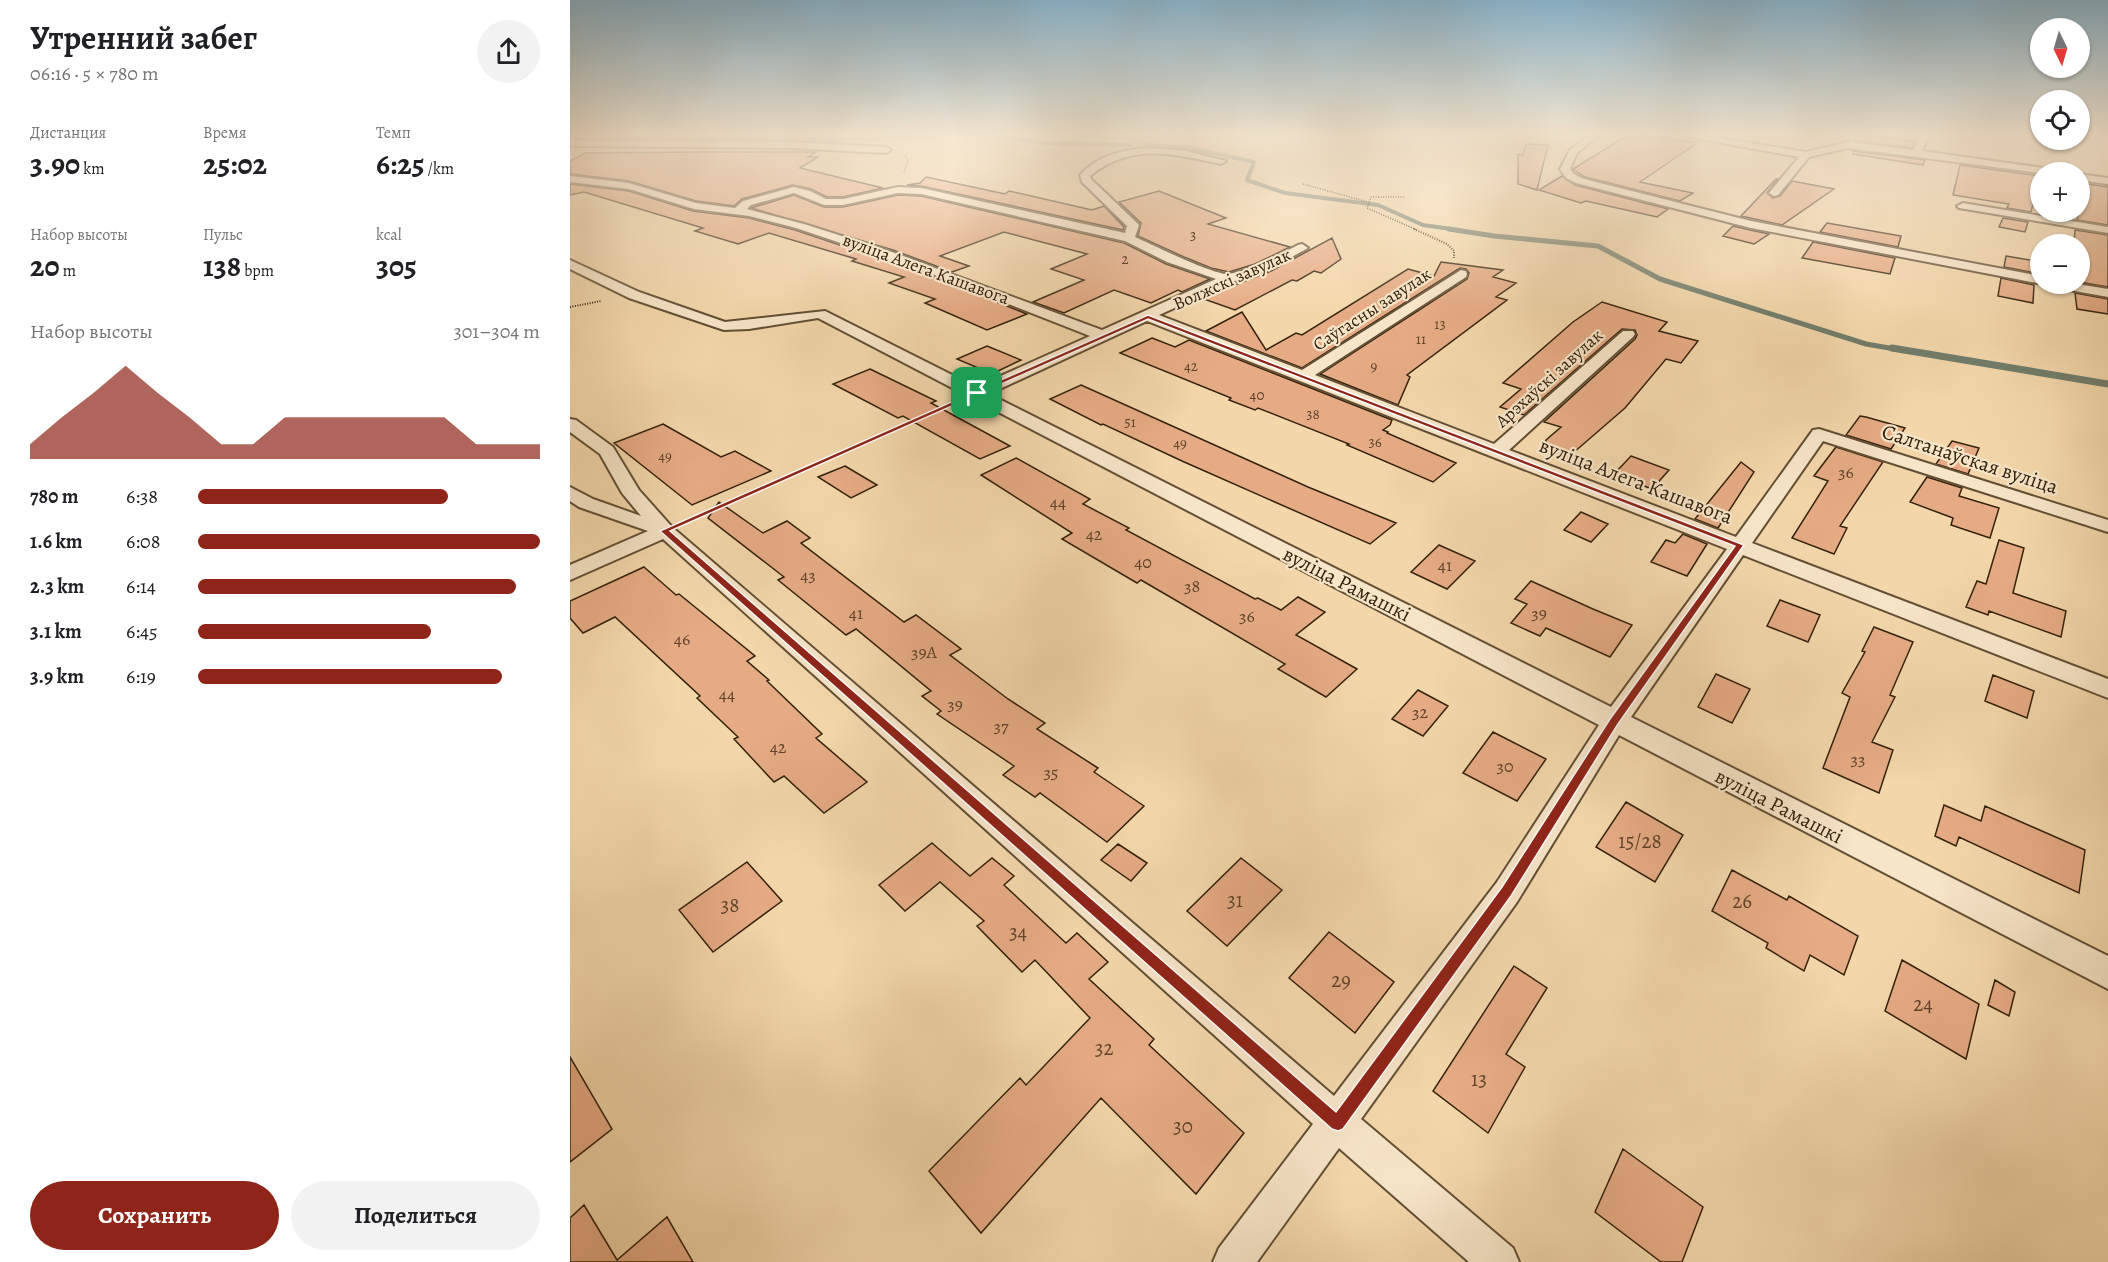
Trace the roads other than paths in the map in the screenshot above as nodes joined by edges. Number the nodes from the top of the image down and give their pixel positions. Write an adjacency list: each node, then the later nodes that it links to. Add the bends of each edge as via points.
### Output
1 (664, 195): 9 (street, вуліца Алега Кашавога, via 714,211)
2 (776, 195): 9 (street, via 747,203)
3 (811, 195): 4 (street, via 824,202 843,202)
4 (876, 195)
5 (938, 195): 11 (street)
6 (1102, 195): 11 (street, via 1133,225)
7 (1631, 195): 15 (street, via 1834,243)
8 (1964, 206): 10 (street)
9 (739, 210): 21 (street, вуліца Алега Кашавога, via 864,245)
10 (2108, 230)
11 (1129, 238): 16 (street, via 1171,259)
12 (1302, 248): 16 (street, Волжскі завулак)
13 (570, 264): 23 (street, вуліца Рамашкі, via 634,295 724,326 820,314)
14 (1461, 274): 22 (street, Саўгасны завулак)
15 (2030, 278)
16 (1227, 279): 19 (street, Волжскі завулак)
17 (2090, 290): 18 (street)
18 (2108, 293)
19 (1148, 316): 21 (street, Волжскі завулак); 22 (street, вуліца Алега Кашавога)
20 (1628, 334): 25 (street, Арэхаўскі завулак)
21 (1104, 336): 23 (street, Волжскі завулак)
22 (1304, 376): 25 (street, вуліца Алега Кашавога)
23 (977, 393): 32 (street, вуліца Рамашкі)
24 (570, 424): 28 (street, via 607,451 632,493)
25 (1497, 451): 29 (street, вуліца Алега Кашавога)
26 (570, 493): 28 (street, via 586,503)
27 (2108, 526): 29 (street, Салтанаўская вуліца, via 1819,434)
28 (664, 531): 30 (street); 34 (street)
29 (1740, 545): 31 (street, вуліца Алега Кашавога); 32 (street)
30 (570, 573)
31 (2108, 689)
32 (1614, 722): 33 (street, вуліца Рамашкі); 34 (street, via 1507,892)
33 (2108, 973)
34 (1338, 1123): 35 (street); 36 (street)
35 (1233, 1262)
36 (1499, 1262)

